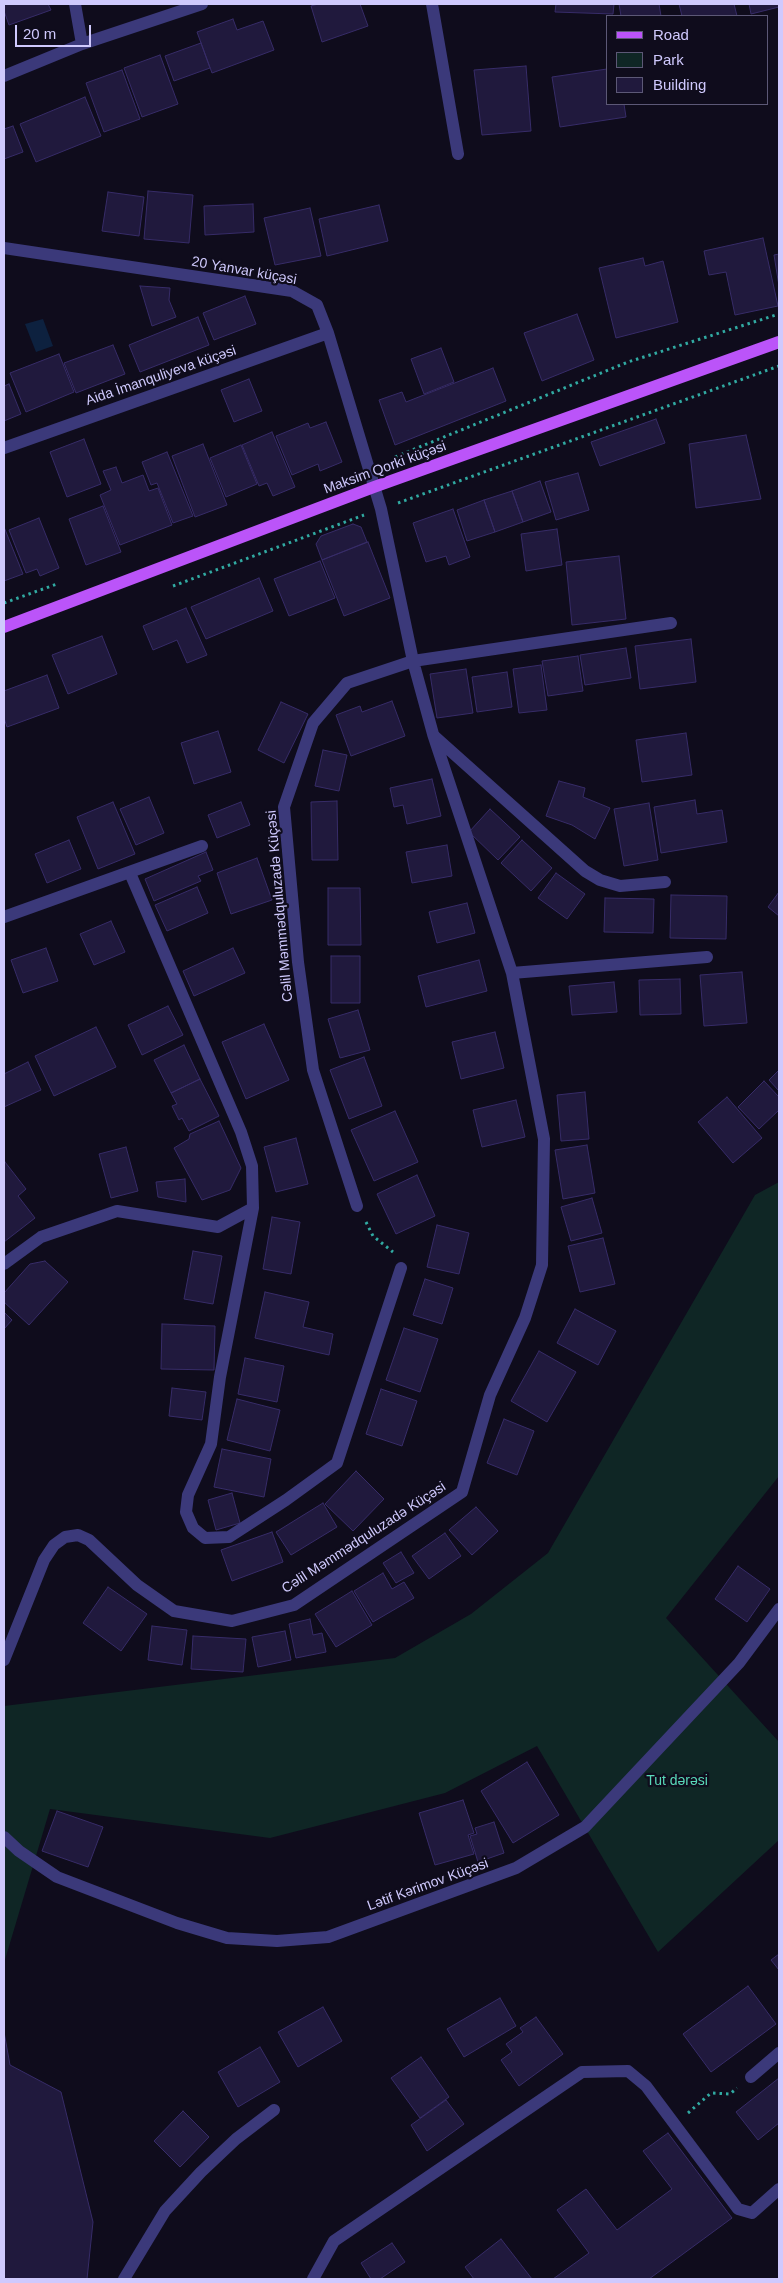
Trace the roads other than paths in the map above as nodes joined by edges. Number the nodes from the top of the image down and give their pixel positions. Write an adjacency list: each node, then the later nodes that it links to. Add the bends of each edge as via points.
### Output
1 (75, 4): 4 (street)
2 (202, 4): 4 (street)
3 (432, 4): 6 (street)
4 (82, 44): 5 (street)
5 (4, 76)
6 (458, 154)
7 (4, 248): 8 (street, 20 Yanvar küçəsi, via 292,291 317,305)
8 (328, 333): 10 (street, Aida İmanquliyeva küçəsi); 11 (street, 20 Yanvar küçəsi)
9 (779, 342): 11 (main road, Maksim Qorki küçəsi)
10 (4, 448)
11 (374, 487): 13 (main road, Maksim Qorki küçəsi); 14 (street, Cəlil Məmmədquluzadə Küçəsi, via 382,509)
12 (671, 623): 14 (street, Cəlil Məmmədquluzadə Küçəsi)
13 (4, 627)
14 (413, 661): 15 (street, Cəlil Məmmədquluzadə Küçəsi); 22 (street, Cəlil Məmmədquluzadə Küçəsi, via 347,683 313,723 284,807 298,962 313,1070)
15 (433, 734): 18 (street, via 600,880 620,886); 21 (street, Cəlil Məmmədquluzadə Küçəsi)
16 (202, 846): 17 (street)
17 (130, 872): 19 (street); 23 (street, via 241,1132 252,1166)
18 (665, 882)
19 (4, 917)
20 (707, 957): 21 (street)
21 (512, 973): 27 (street, Cəlil Məmmədquluzadə Küçəsi, via 544,1139 542,1265 524,1318 490,1395 462,1492 294,1606 232,1621 174,1611 137,1585 89,1540 78,1535 65,1537 54,1545 44,1560)
22 (357, 1206)
23 (253, 1208): 24 (street, via 218,1227 117,1212 41,1237); 25 (street, via 220,1377 211,1444 188,1495 186,1512 193,1528 205,1538 229,1537 337,1463)
24 (4, 1264)
25 (400, 1268)
26 (779, 1609): 28 (street, Lətif Kərimov Küçəsi, via 739,1663 585,1827 516,1868 328,1937 277,1941 227,1938 177,1923 57,1876)
27 (4, 1660)
28 (4, 1837)
29 (779, 2053): 30 (street)
30 (751, 2077)
31 (274, 2110): 33 (street, via 236,2139 165,2211)
32 (779, 2189): 34 (street, via 752,2212 738,2209 646,2086 628,2072 582,2072 334,2241)
33 (124, 2279)
34 (313, 2279)

